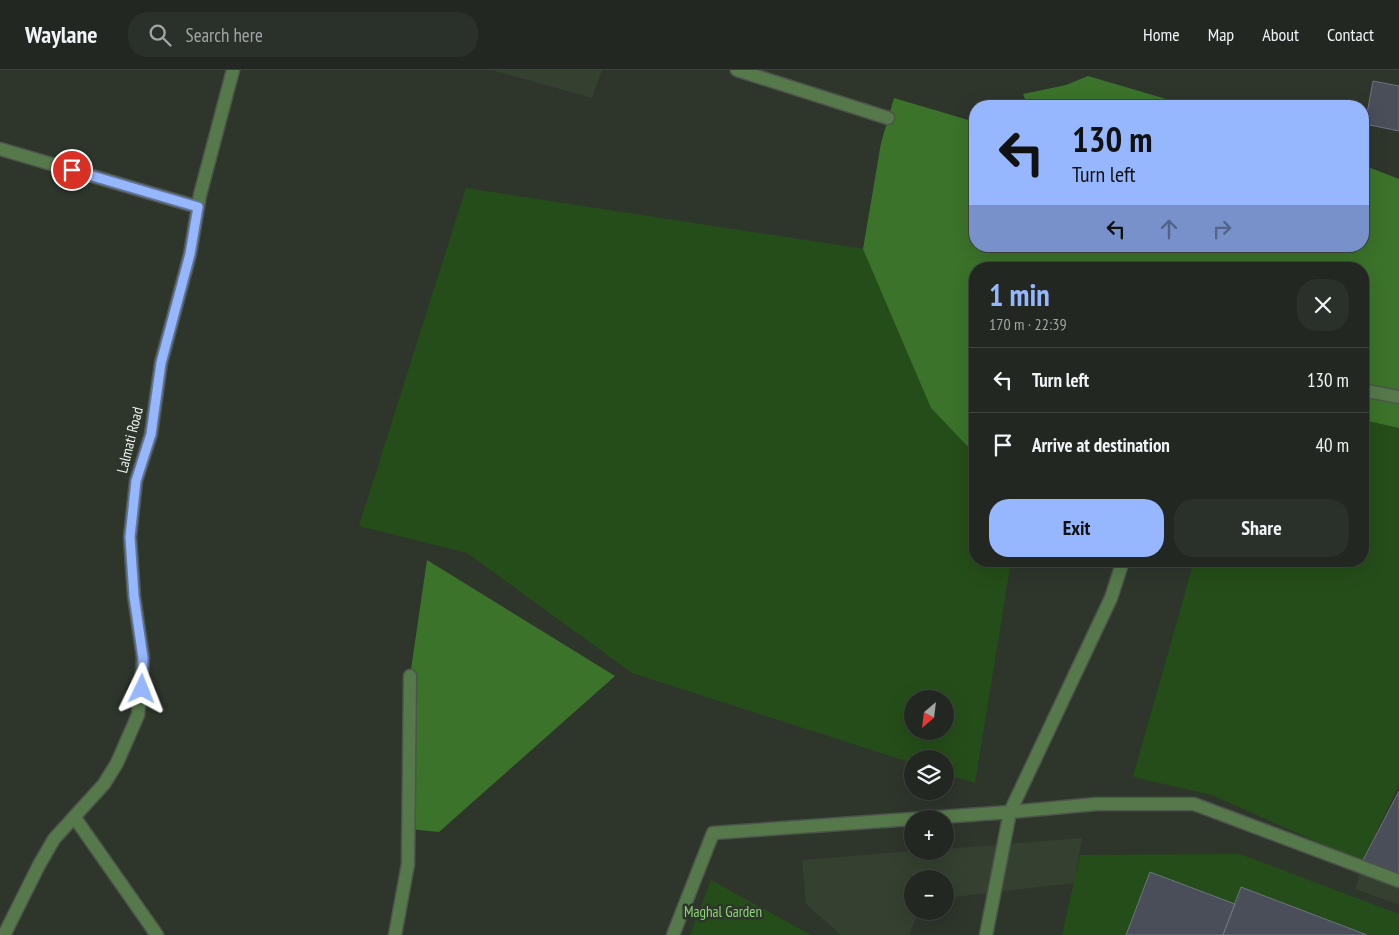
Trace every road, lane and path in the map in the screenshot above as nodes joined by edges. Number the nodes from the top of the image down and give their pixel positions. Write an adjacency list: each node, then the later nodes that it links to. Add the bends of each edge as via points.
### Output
1 (233, 70): 5 (street, Lalmati Road)
2 (737, 70): 3 (street)
3 (888, 118)
4 (0, 150): 5 (street)
5 (198, 207): 12 (street, Lalmati Road, via 190,254 161,363 151,434 136,481 130,537 143,658 138,715 104,784)
6 (1369, 391): 7 (street)
7 (1399, 397)
8 (1121, 567): 10 (street, via 1111,598)
9 (410, 676): 15 (street, via 408,864)
10 (1010, 812): 11 (street); 14 (street, via 1096,804 1194,804); 19 (street)
11 (954, 816)
12 (75, 818): 16 (street, Lalmati Road, via 54,839); 17 (street)
13 (904, 820): 18 (street, via 713,833)
14 (1399, 881)
15 (398, 934)
16 (4, 935)
17 (157, 935)
18 (673, 935)
19 (986, 935)

